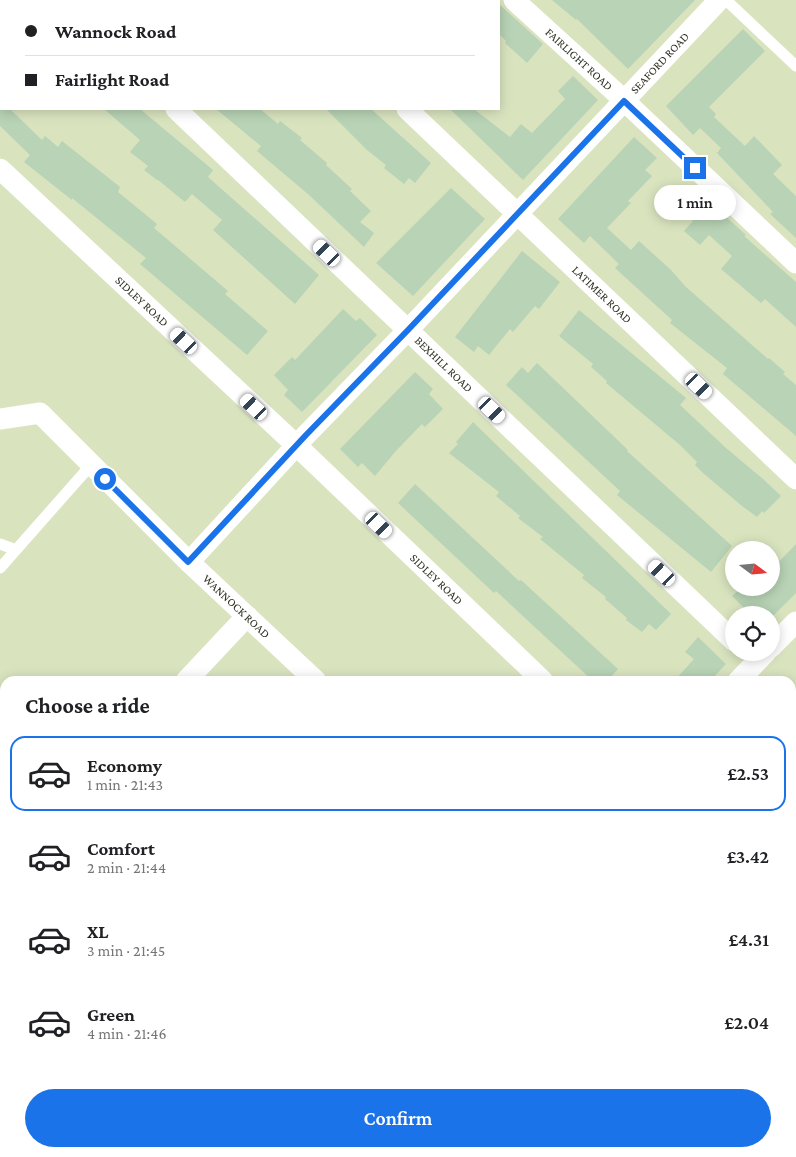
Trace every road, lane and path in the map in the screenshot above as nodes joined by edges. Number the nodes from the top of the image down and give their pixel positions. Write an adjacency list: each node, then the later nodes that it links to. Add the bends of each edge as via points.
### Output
1 (514, 0): 5 (street, FAIRLIGHT ROAD)
2 (719, 0): 5 (street, SEAFORD ROAD)
3 (726, 0): 4 (lane)
4 (796, 66)
5 (624, 101): 9 (street, SEAFORD ROAD); 10 (street, FAIRLIGHT ROAD)
6 (177, 110): 11 (street, BEXHILL ROAD)
7 (408, 110): 9 (street, LATIMER ROAD)
8 (0, 169): 13 (street, SIDLEY ROAD)
9 (518, 214): 11 (street, SEAFORD ROAD); 15 (street, LATIMER ROAD)
10 (796, 263)
11 (408, 330): 13 (street, SEAFORD ROAD); 22 (street, BEXHILL ROAD)
12 (0, 419): 14 (street, WANNOCK ROAD, via 40,413)
13 (297, 446): 18 (street, SEAFORD ROAD); 27 (street, SIDLEY ROAD)
14 (92, 465): 17 (lane); 18 (street, WANNOCK ROAD)
15 (796, 479)
16 (0, 544): 17 (lane)
17 (16, 550): 19 (lane)
18 (188, 562): 20 (street, WANNOCK ROAD)
19 (0, 568)
20 (247, 616): 25 (street); 26 (street, WANNOCK ROAD)
21 (796, 622): 23 (street)
22 (725, 632)
23 (780, 636)
24 (754, 661): 28 (street)
25 (191, 676)
26 (311, 676)
27 (538, 676)
28 (742, 676)

